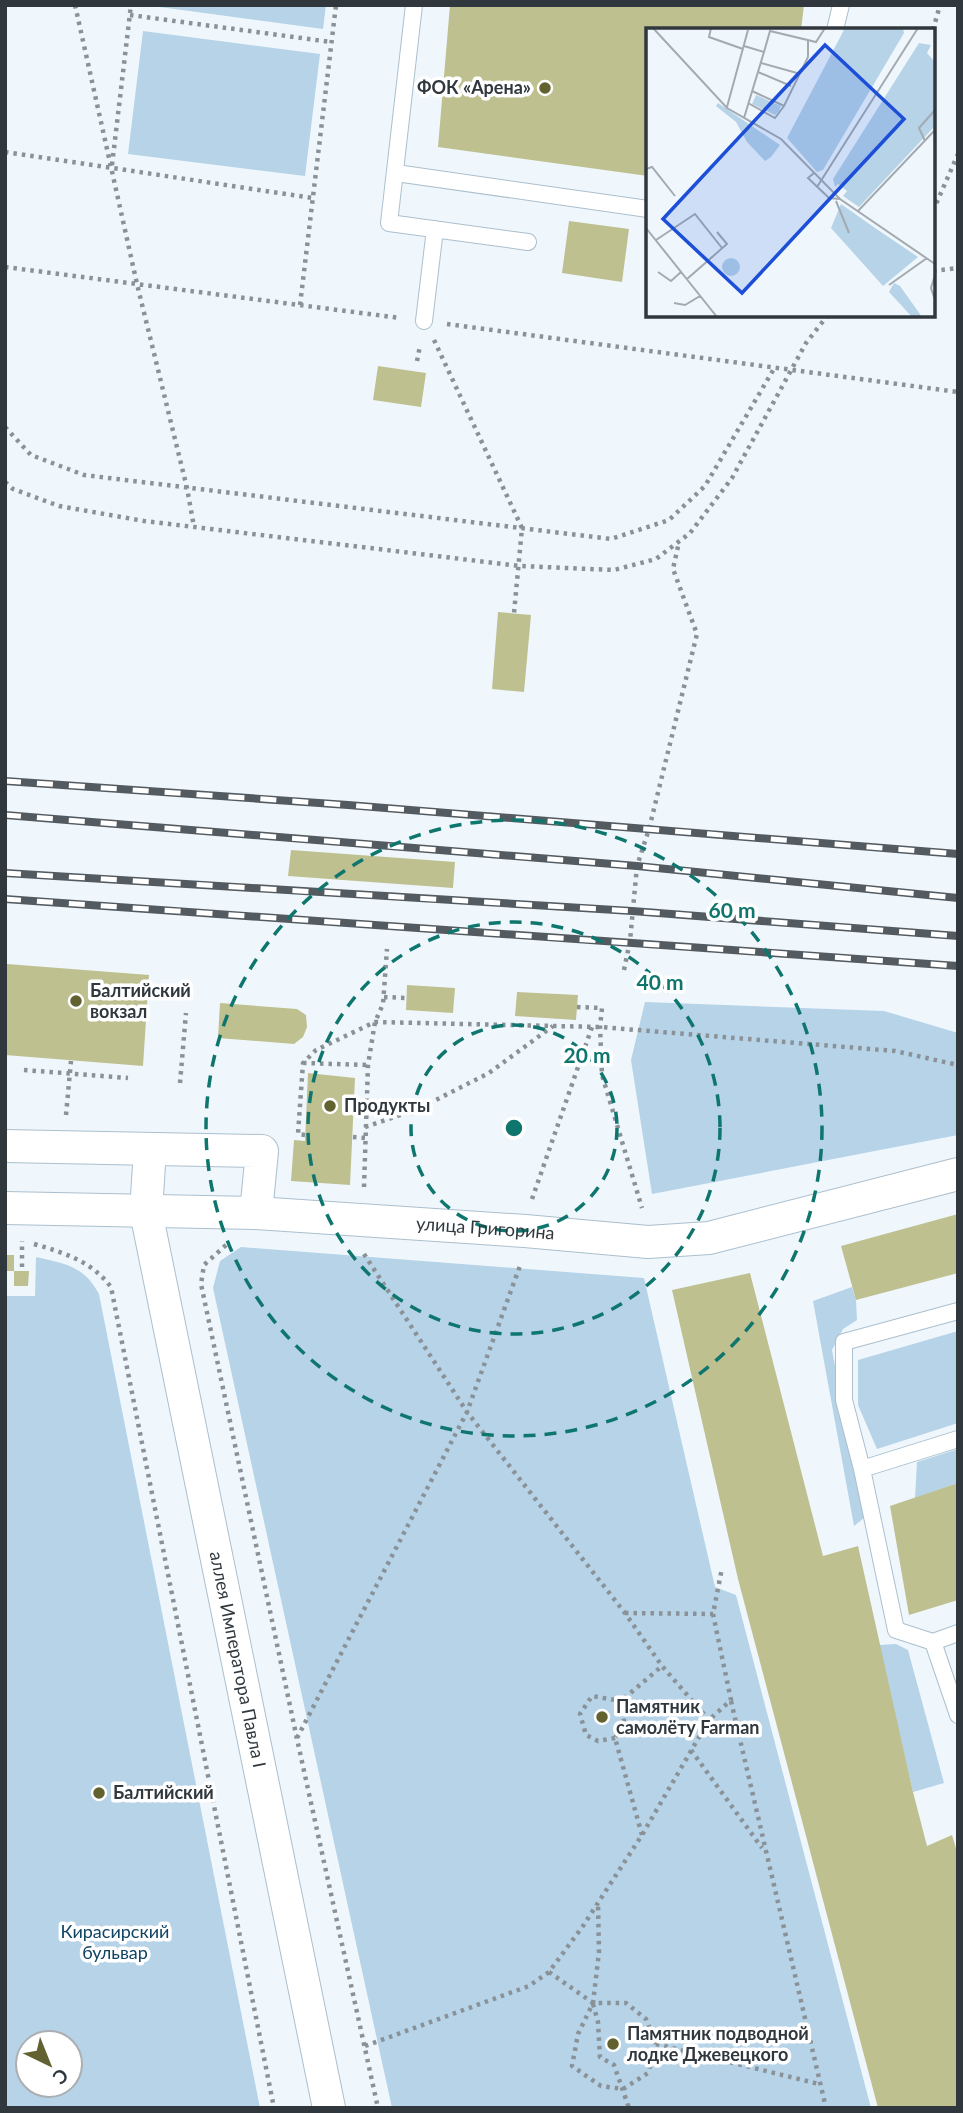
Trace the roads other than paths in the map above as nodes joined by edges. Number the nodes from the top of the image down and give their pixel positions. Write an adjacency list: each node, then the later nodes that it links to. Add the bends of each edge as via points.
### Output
1 (414, 5): 4 (lane)
2 (841, 5): 3 (lane)
3 (835, 28)
4 (396, 173): 5 (lane); 6 (lane, via 389,223)
5 (646, 209)
6 (435, 229): 7 (lane); 8 (lane)
7 (528, 242)
8 (424, 321)
9 (5, 1146): 10 (street)
10 (150, 1149): 13 (street, аллея Императора Павла I); 14 (street, via 262,1151)
11 (958, 1174): 14 (street, улица Григорина, via 709,1238 648,1242)
12 (5, 1208): 13 (street, улица Григорина)
13 (146, 1212): 14 (street, улица Григорина); 21 (street, аллея Императора Павла I)
14 (256, 1213)
15 (958, 1311): 17 (lane, via 844,1342 845,1400)
16 (958, 1439): 17 (lane)
17 (862, 1469): 19 (lane, via 896,1630)
18 (958, 1633): 19 (lane)
19 (933, 1642): 20 (lane)
20 (958, 1715)
21 (329, 2108)

